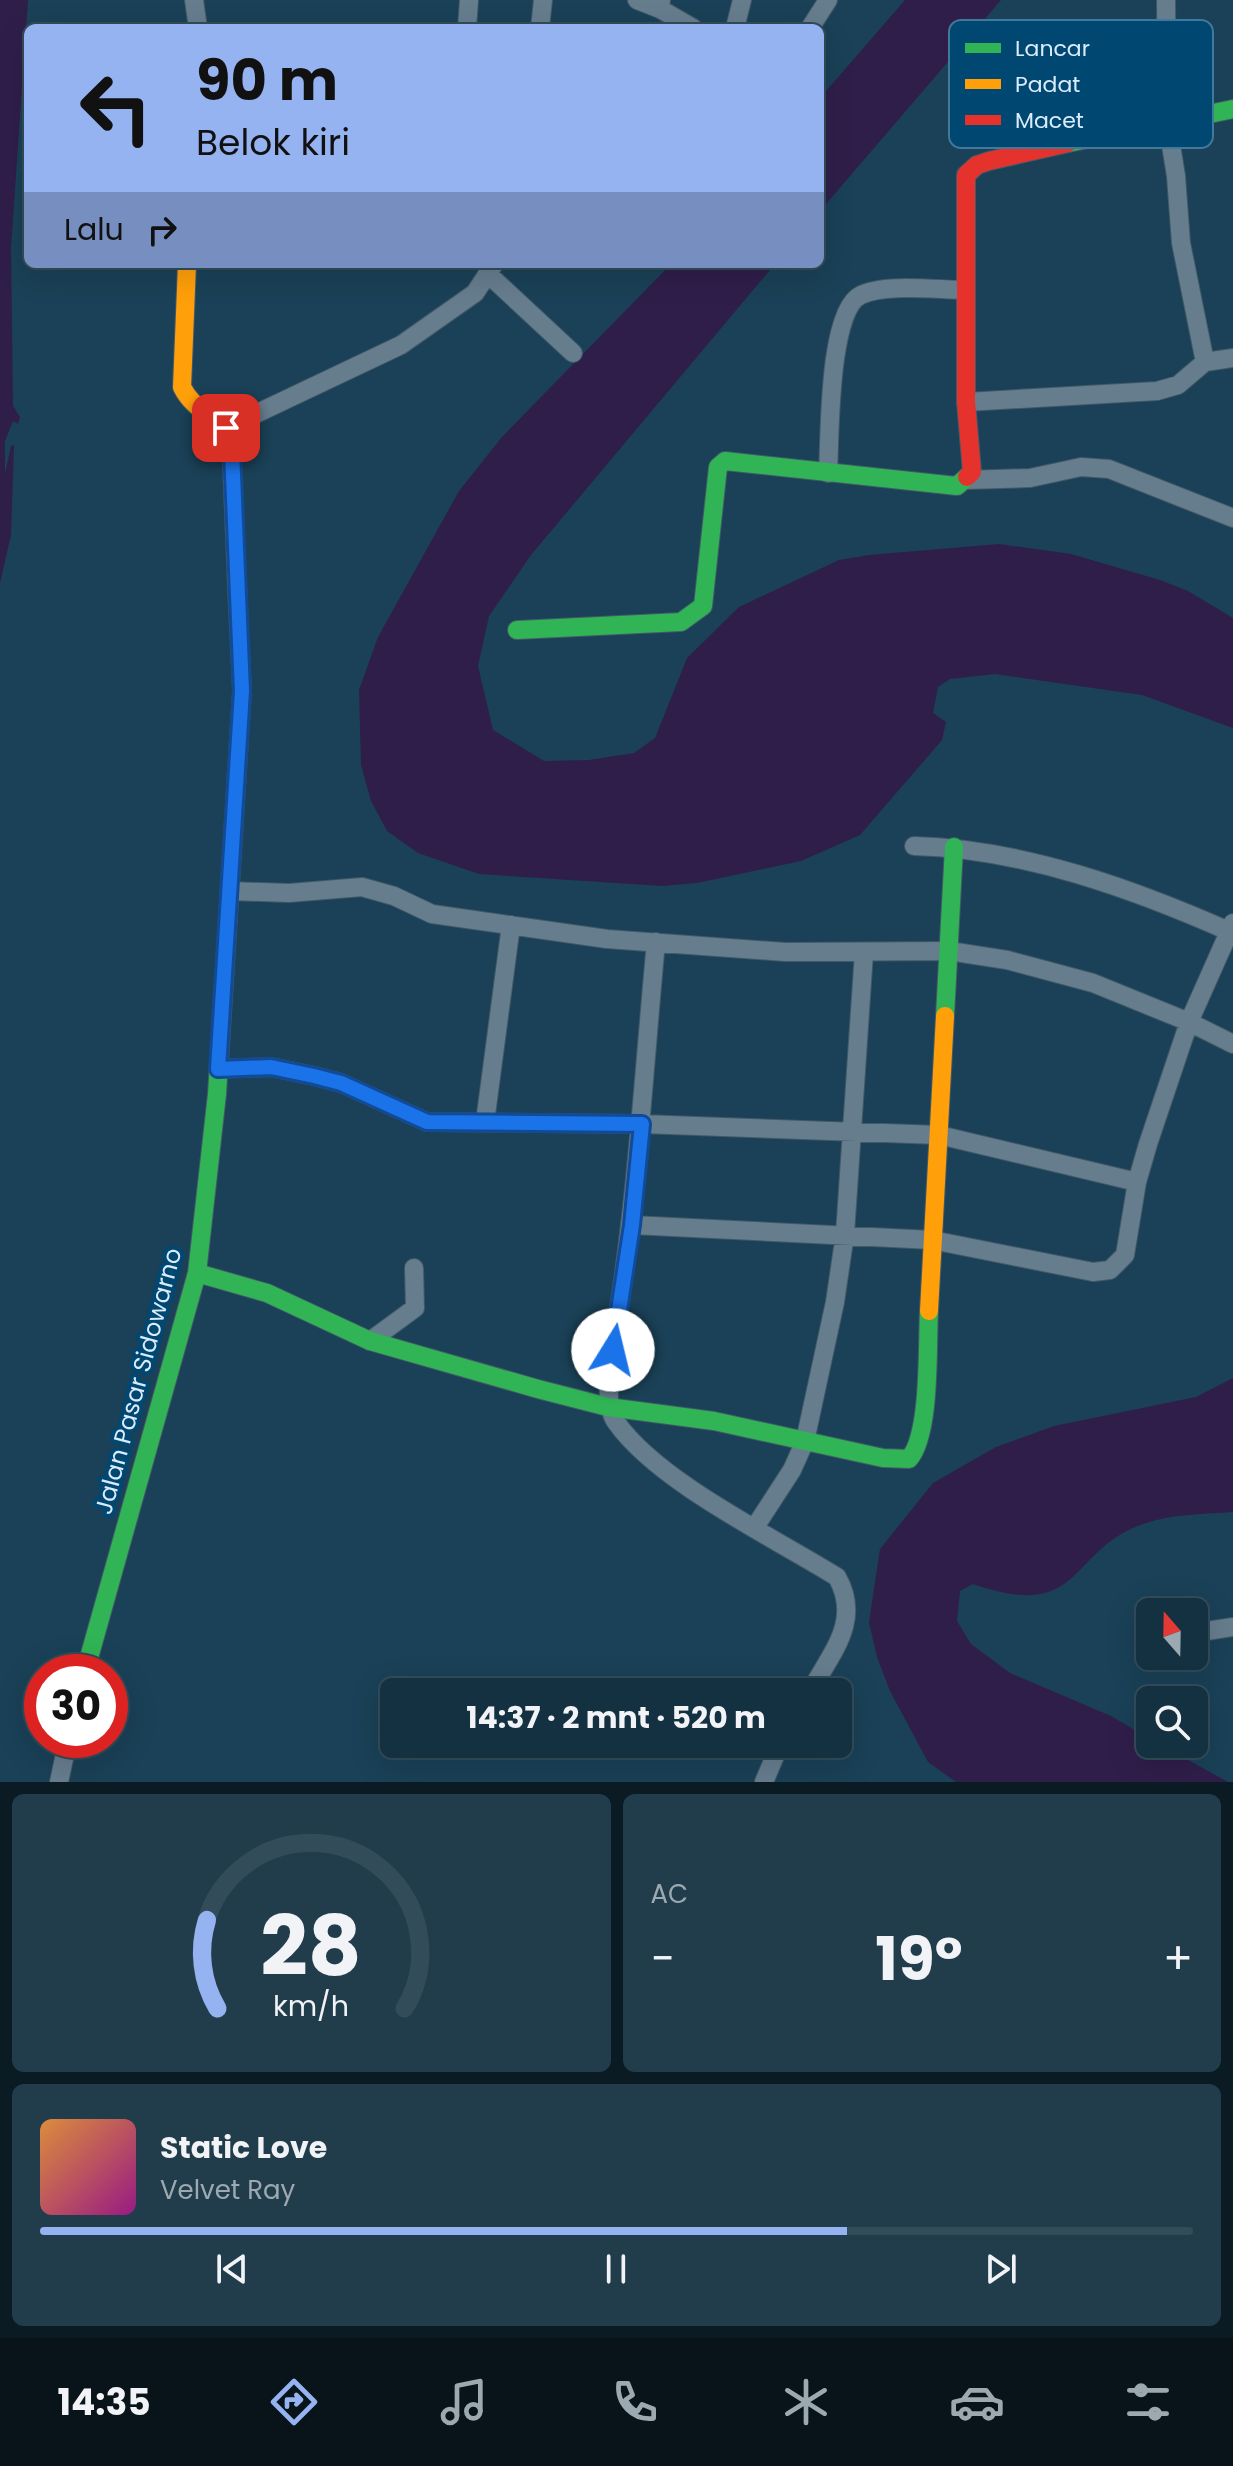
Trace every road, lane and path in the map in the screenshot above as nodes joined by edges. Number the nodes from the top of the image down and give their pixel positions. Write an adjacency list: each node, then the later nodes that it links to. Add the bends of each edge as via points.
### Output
1 (194, 0): 10 (street)
2 (469, 0): 11 (street)
3 (543, 0): 12 (street)
4 (637, 0): 8 (street)
5 (742, 0): 14 (street)
6 (828, 0): 15 (street)
7 (1166, 0): 9 (street)
8 (661, 5): 13 (street)
9 (1166, 20)
10 (197, 24)
11 (467, 24)
12 (540, 24)
13 (687, 24)
14 (739, 24)
15 (813, 24)
16 (1233, 109): 17 (street)
17 (1213, 112)
18 (1045, 148): 22 (street, via 989,161 966,175)
19 (1172, 148): 25 (street, via 1181,243)
20 (187, 268): 27 (street, via 182,387 188,401)
21 (491, 269): 23 (street); 27 (street, via 475,293 401,345)
22 (966, 290): 26 (street); 28 (street, via 876,290 858,296 846,309 837,348)
23 (573, 353)
24 (1233, 358): 25 (street)
25 (1205, 362): 26 (street, via 1178,385 1157,391)
26 (966, 402): 29 (street, via 972,472)
27 (226, 428): 34 (street, Jalan Pasar Sidowarno, via 232,451 242,691)
28 (828, 473): 29 (street, via 957,486); 31 (street, via 734,459 718,467 703,606 681,622)
29 (966, 480): 30 (street, via 1030,478 1081,467 1109,469)
30 (1233, 518)
31 (517, 630)
32 (914, 846): 33 (street)
33 (954, 847): 36 (street, via 986,850 1115,887); 38 (street)
34 (230, 891): 35 (street, via 362,887 432,914); 42 (street, Jalan Pasar Sidowarno)
35 (511, 925): 37 (street); 43 (street)
36 (1232, 929): 40 (street)
37 (656, 942): 39 (street); 44 (street)
38 (949, 951): 39 (street); 40 (street, via 1093,983); 46 (street)
39 (864, 952): 45 (street)
40 (1189, 1022): 41 (street); 47 (street)
41 (1233, 1044)
42 (218, 1069): 43 (street, via 271,1067 341,1083 427,1122); 52 (street, Jalan Pasar Sidowarno)
43 (485, 1122): 44 (street)
44 (642, 1124): 45 (street); 48 (street)
45 (850, 1133): 46 (street); 49 (street)
46 (939, 1135): 47 (street); 50 (street)
47 (1137, 1182): 50 (street, via 1125,1255 1110,1270 1093,1272)
48 (632, 1225): 49 (street); 54 (street)
49 (845, 1234): 50 (street); 55 (street)
50 (932, 1240): 55 (street, via 917,1450 909,1459 883,1458)
51 (414, 1268): 53 (street, via 415,1308)
52 (197, 1273): 53 (street, via 267,1293); 59 (street, Jalan Pasar Sidowarno)
53 (370, 1341): 54 (street)
54 (608, 1407): 55 (street, via 714,1421); 56 (street, via 654,1463)
55 (805, 1441): 56 (street)
56 (755, 1527): 60 (street, via 837,1577 847,1594 849,1614)
57 (1233, 1627): 58 (street)
58 (1208, 1631)
59 (90, 1654)
60 (817, 1678)
61 (64, 1758): 63 (street)
62 (774, 1758): 64 (street)
63 (59, 1782)
64 (764, 1782)

